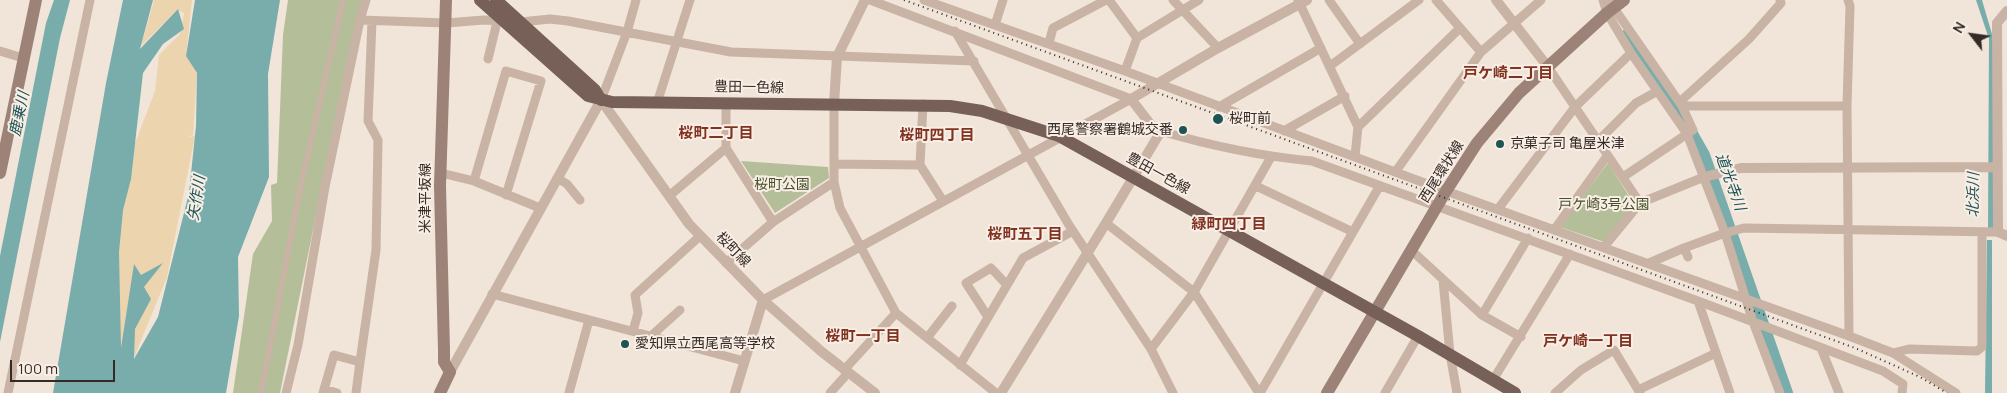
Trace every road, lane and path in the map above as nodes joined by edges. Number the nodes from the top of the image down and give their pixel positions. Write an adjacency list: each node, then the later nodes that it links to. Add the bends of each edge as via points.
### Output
1 (36, 0): 48 (main road)
2 (90, 0): 160 (street)
3 (343, 0): 161 (street, via 300,189)
4 (366, 0): 28 (street)
5 (446, 0): 32 (main road, 米津平坂線)
6 (480, 0): 30 (main road, 豊田一色線)
7 (496, 0): 31 (main road)
8 (636, 0): 37 (street)
9 (690, 0): 39 (street)
10 (865, 0): 47 (street)
11 (870, 0): 36 (street)
12 (927, 0): 34 (street)
13 (1107, 0): 38 (street); 40 (street, via 1054,28)
14 (1173, 0): 26 (street)
15 (1198, 0): 26 (street)
16 (1329, 0): 41 (street)
17 (1419, 0): 41 (street)
18 (1436, 0): 35 (street)
19 (1496, 0): 33 (street)
20 (1541, 0): 33 (street)
21 (1780, 0): 63 (street, via 1766,23 1684,98)
22 (1848, 0): 64 (street)
23 (1004, 1): 34 (street)
24 (1302, 1): 42 (street); 43 (street)
25 (1611, 6): 46 (street); 52 (main road, 西尾環状線); 63 (street)
26 (1182, 10): 38 (street); 42 (street)
27 (2007, 11): 82 (street, via 1997,23)
28 (360, 20): 29 (street); 162 (street)
29 (372, 21): 32 (street); 152 (street, via 368,121 378,140 376,250)
30 (501, 22): 31 (street); 32 (street); 49 (street); 58 (main road, 豊田一色線, via 588,96)
31 (521, 22): 37 (street, via 550,19); 58 (main road, via 595,90)
32 (446, 23): 86 (main road, 米津平坂線)
33 (1514, 24): 45 (street); 52 (street)
34 (995, 25): 40 (street)
35 (1460, 28): 45 (street); 68 (street)
36 (956, 31): 50 (street); 57 (street)
37 (627, 32): 39 (street); 58 (street)
38 (1137, 38): 53 (street)
39 (676, 41): 47 (street, via 731,52); 59 (street)
40 (1049, 44): 53 (street)
41 (1360, 44): 51 (street)
42 (1218, 48): 54 (street)
43 (1321, 48): 51 (street); 65 (street)
44 (0, 51): 48 (street)
45 (1481, 52): 84 (street)
46 (1631, 53): 55 (street); 66 (street)
47 (837, 57): 50 (street); 61 (street)
48 (24, 58): 73 (main road)
49 (488, 58)
50 (974, 61): 67 (street)
51 (1330, 66): 56 (street)
52 (1548, 66): 66 (street); 95 (main road, 西尾環状線, via 1477,143)
53 (1125, 71): 54 (street)
54 (1158, 84): 57 (street); 65 (street)
55 (1656, 92): 71 (street); 74 (street, via 1636,103)
56 (1344, 96): 68 (street); 70 (street)
57 (1131, 99): 69 (street, via 1151,126); 72 (street)
58 (601, 100): 59 (main road, 豊田一色線); 90 (street); 97 (street, 桜町線)
59 (657, 103): 60 (main road, 豊田一色線)
60 (726, 103): 61 (main road, 豊田一色線); 75 (street)
61 (834, 104): 62 (main road, 豊田一色線); 80 (street)
62 (923, 104): 67 (main road, 豊田一色線, via 982,111); 81 (street)
63 (1682, 106): 64 (street); 71 (street)
64 (1847, 106): 83 (street)
65 (1219, 107): 70 (street)
66 (1575, 107): 74 (street); 103 (street)
67 (1005, 118): 72 (main road, 豊田一色線); 76 (street)
68 (1358, 127): 77 (street)
69 (1161, 131): 79 (street, via 1209,146); 87 (street)
70 (1284, 131): 77 (street)
71 (1689, 132): 88 (street); 89 (street)
72 (1059, 136): 76 (street); 87 (main road, 豊田一色線)
73 (3, 138): 85 (main road)
74 (1598, 140): 78 (street)
75 (726, 148): 97 (street); 104 (street)
76 (1028, 154): 99 (street); 107 (street)
77 (1355, 156): 84 (street)
78 (1608, 156): 88 (street); 106 (street)
79 (1271, 157): 93 (street); 94 (street, via 1312,161)
80 (834, 164): 81 (street); 92 (street)
81 (920, 164): 99 (street)
82 (1993, 167): 83 (street); 112 (street)
83 (1849, 169): 89 (street, via 1741,168); 108 (street)
84 (1396, 171): 95 (street)
85 (0, 173)
86 (441, 173): 91 (street); 154 (main road, 米津平坂線, via 444,362)
87 (1132, 176): 105 (street); 109 (main road, 豊田一色線)
88 (1623, 177): 100 (street)
89 (1705, 177): 100 (street); 111 (street)
90 (557, 178): 98 (street, via 567,184); 101 (street)
91 (474, 181): 96 (street); 96 (street, via 506,71 540,81)
92 (834, 182): 104 (street); 115 (street, via 840,208)
93 (1256, 186): 109 (street); 110 (street)
94 (1379, 186): 102 (street); 110 (street)
95 (1446, 191): 102 (main road, 西尾環状線); 103 (street)
96 (506, 195): 101 (street)
97 (669, 196): 113 (street, 桜町線)
98 (580, 200)
99 (943, 201): 115 (street)
100 (1640, 203): 116 (street)
101 (540, 208): 128 (street)
102 (1437, 208): 114 (street); 118 (main road, 西尾環状線)
103 (1498, 209): 106 (street)
104 (773, 222): 122 (street)
105 (1106, 223): 119 (street); 127 (street)
106 (1554, 230): 116 (street)
107 (1073, 231): 119 (street); 126 (street, via 1023,258)
108 (1849, 231): 111 (street, via 1744,228); 112 (street); 143 (street)
109 (1230, 232): 125 (main road, 豊田一色線); 127 (street)
110 (1352, 232): 125 (street)
111 (1725, 233): 117 (street); 129 (street)
112 (1993, 233): 149 (street, via 1982,347 1977,351 1910,349)
113 (700, 236): 122 (street, 桜町線); 140 (street, via 635,295 638,313)
114 (1528, 238): 120 (street); 136 (street)
115 (861, 246): 130 (street); 135 (street)
116 (1604, 247): 123 (street)
117 (1684, 248): 121 (street); 123 (street)
118 (1411, 250): 124 (street); 134 (main road, 西尾環状線)
119 (1088, 252): 147 (street); 171 (street)
120 (1570, 254): 131 (street); 144 (street)
121 (1688, 257)
122 (726, 263): 130 (street, 桜町線)
123 (1649, 263): 129 (street)
124 (1443, 280): 136 (street); 150 (street)
125 (1323, 283): 134 (main road, 豊田一色線); 173 (street)
126 (1007, 285): 137 (street); 137 (street, via 991,268 966,282)
127 (1194, 292): 147 (street); 173 (street)
128 (492, 294): 138 (street); 154 (street)
129 (1747, 298): 139 (street); 143 (street)
130 (762, 300): 151 (street); 155 (street, 桜町線)
131 (1698, 301): 139 (street); 148 (street)
132 (952, 306): 145 (street)
133 (680, 310): 141 (street)
134 (1374, 312): 142 (main road, 豊田一色線); 174 (main road, 西尾環状線)
135 (896, 313): 145 (street); 155 (street)
136 (1482, 315): 144 (street)
137 (988, 317): 153 (street)
138 (589, 320): 140 (street); 166 (street)
139 (1755, 322): 146 (street); 179 (street)
140 (633, 332): 141 (street)
141 (651, 336): 151 (street)
142 (1418, 336): 150 (main road, 豊田一色線); 158 (street)
143 (1849, 336): 149 (street)
144 (1521, 337): 156 (street)
145 (927, 338): 153 (street)
146 (1821, 348): 180 (street); 181 (street, via 1883,371 1903,384)
147 (1150, 349): 172 (street)
148 (1716, 353): 159 (street); 178 (street)
149 (1893, 353): 182 (street)
150 (1450, 354): 156 (main road, 豊田一色線); 175 (street)
151 (744, 361): 167 (street)
152 (360, 362): 157 (street, via 334,355); 164 (street)
153 (960, 365): 170 (street)
154 (450, 372): 165 (main road)
155 (846, 372): 168 (street); 169 (street, 桜町線)
156 (1493, 380): 176 (main road, 豊田一色線)
157 (323, 391): 163 (street)
158 (1390, 391)
159 (1639, 392): 177 (street, via 1614,350 1582,370)
160 (8, 393)
161 (262, 393)
162 (286, 393)
163 (337, 393)
164 (356, 393)
165 (440, 393)
166 (569, 393)
167 (735, 393)
168 (830, 393)
169 (875, 393)
170 (996, 393)
171 (1001, 393)
172 (1173, 393)
173 (1260, 393)
174 (1327, 393)
175 (1457, 393)
176 (1515, 393)
177 (1555, 393)
178 (1730, 393)
179 (1780, 393)
180 (1839, 393)
181 (1902, 393)
182 (1956, 393)

